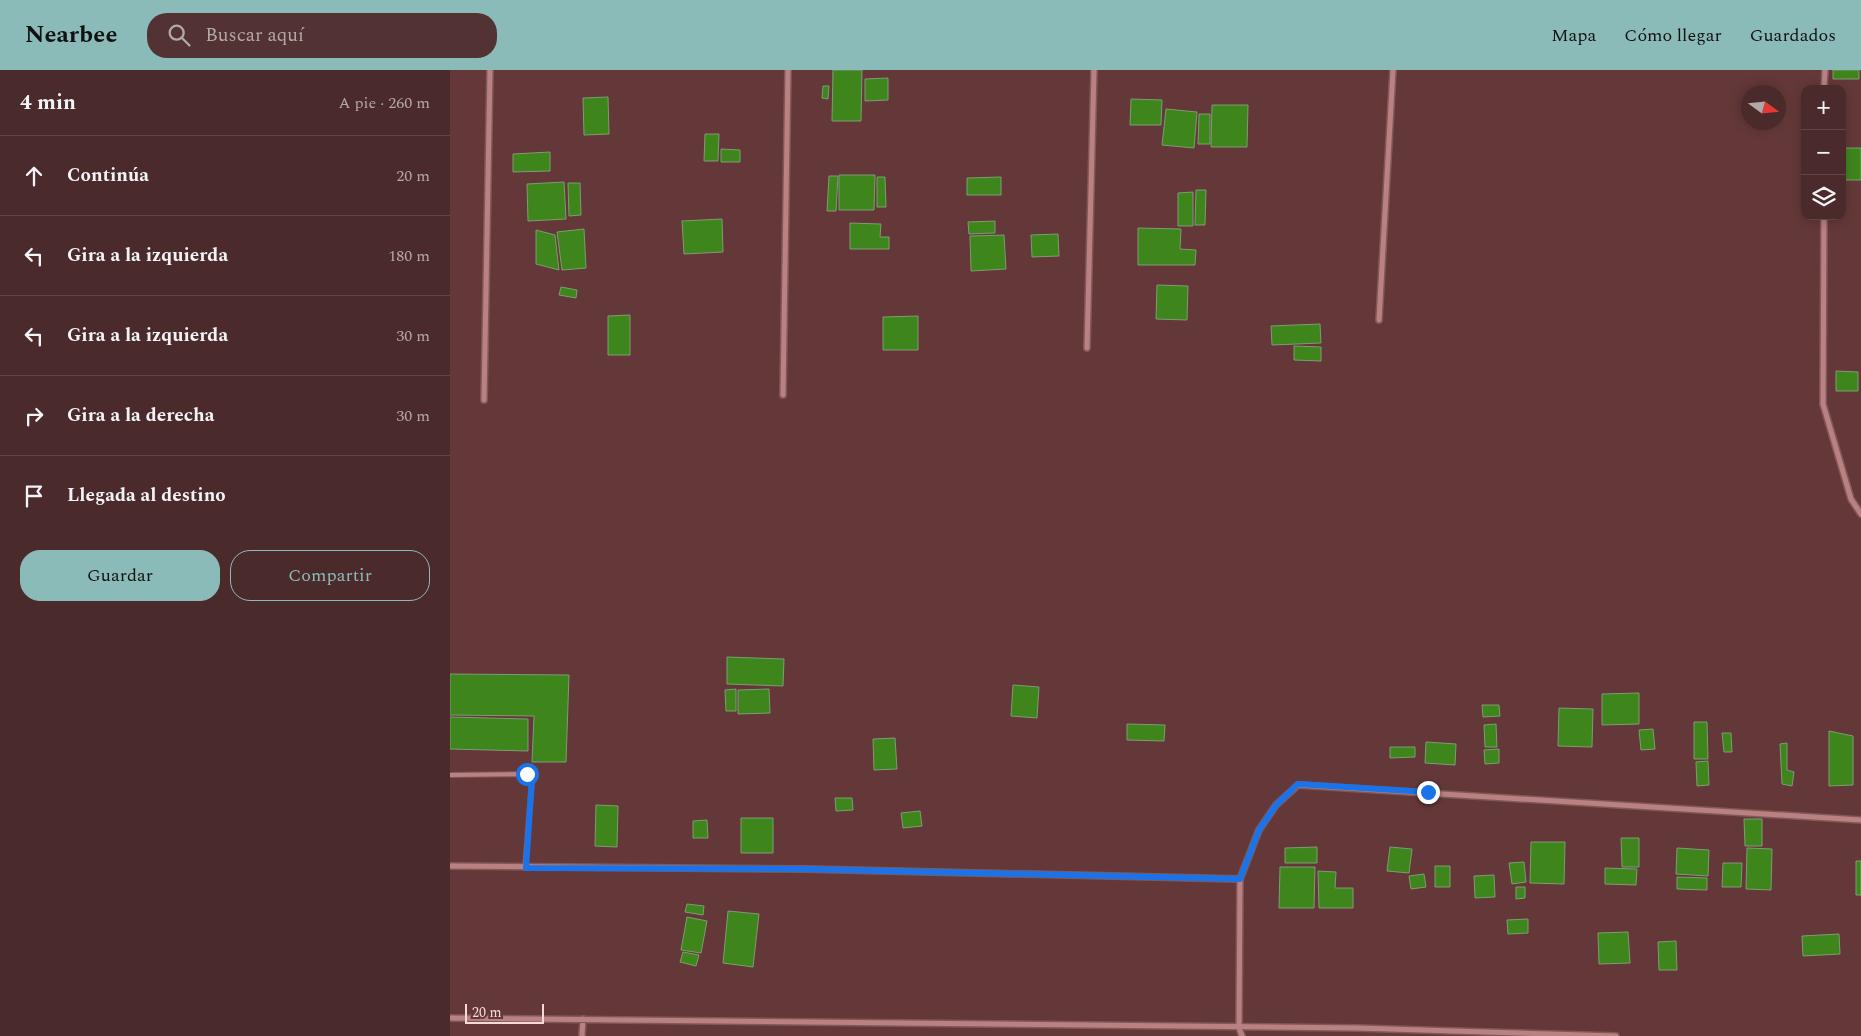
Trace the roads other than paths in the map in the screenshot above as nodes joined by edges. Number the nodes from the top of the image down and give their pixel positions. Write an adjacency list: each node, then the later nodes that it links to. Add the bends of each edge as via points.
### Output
1 (490, 70): 11 (street)
2 (788, 70): 10 (street)
3 (1094, 70): 9 (street)
4 (1393, 70): 8 (street)
5 (1824, 70): 6 (street)
6 (1824, 85)
7 (1824, 220): 12 (street, via 1823,404 1851,499)
8 (1379, 320)
9 (1086, 348)
10 (783, 395)
11 (484, 400)
12 (1861, 514)
13 (450, 775): 16 (lane, via 529,775 532,779)
14 (1861, 820): 17 (street, via 1298,784 1276,805 1259,830)
15 (450, 866): 16 (street)
16 (526, 868): 17 (street, via 805,869)
17 (1240, 879): 20 (street)
18 (450, 1018): 19 (street)
19 (583, 1020): 20 (street); 21 (street)
20 (1239, 1028): 22 (street); 23 (street, via 1358,1028)
21 (582, 1036)
22 (1242, 1036)
23 (1616, 1036)

